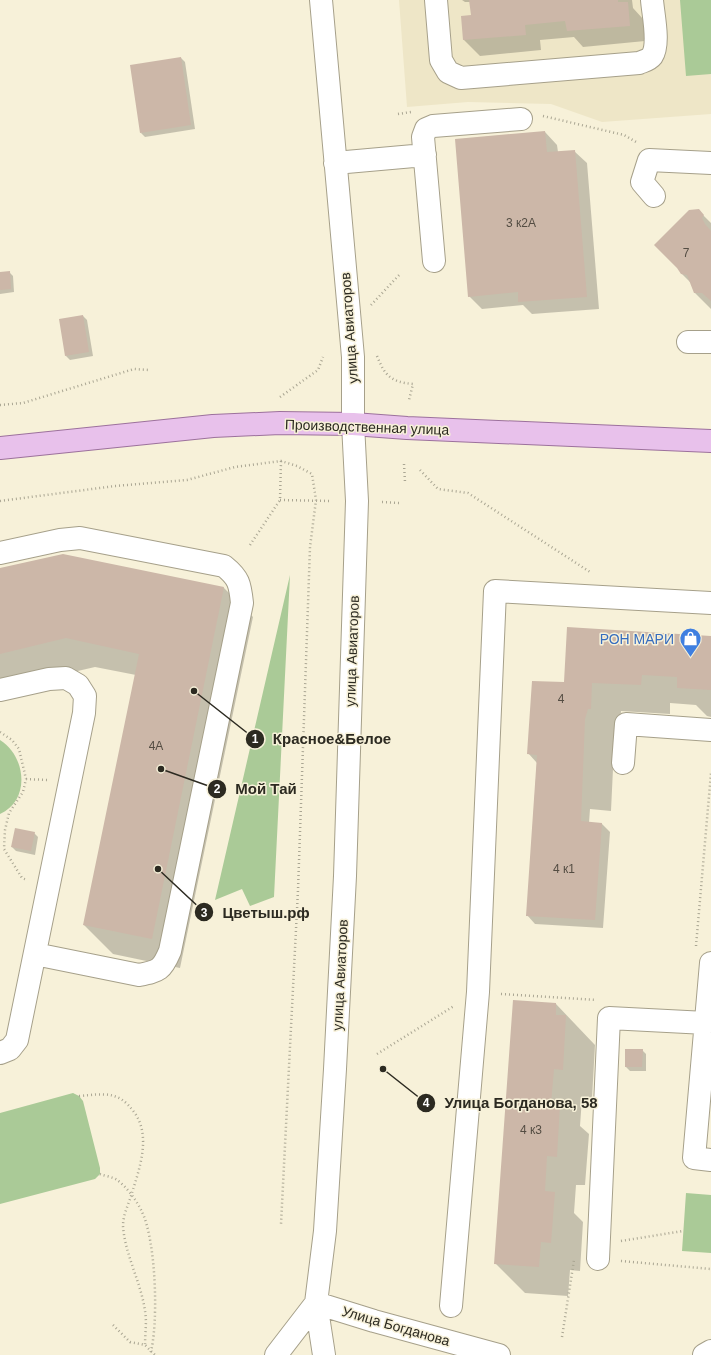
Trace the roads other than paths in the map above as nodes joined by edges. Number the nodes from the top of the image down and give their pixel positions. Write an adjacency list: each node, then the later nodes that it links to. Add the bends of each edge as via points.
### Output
1 (321, 0): 6 (street, улица Авиаторов)
2 (436, 0): 3 (street, via 441,60 448,72 461,78 639,63 647,60 652,56 656,42)
3 (652, 0)
4 (521, 119): 5 (street, via 429,127 424,133)
5 (425, 155): 6 (street); 9 (street)
6 (335, 162): 12 (street, улица Авиаторов, via 353,357)
7 (711, 164): 8 (street, via 650,160 642,182)
8 (654, 196)
9 (434, 261)
10 (688, 342): 11 (street)
11 (711, 342)
12 (353, 424): 13 (main road, Производственная улица); 14 (main road, Производственная улица, via 280,423 213,426); 26 (street, улица Авиаторов, via 357,502 345,876 325,1231)
13 (711, 442)
14 (0, 448)
15 (0, 553): 20 (street, via 71,538 91,538 224,566 240,584 242,603 170,951 164,965 156,972 139,975)
16 (711, 603): 27 (street, via 495,590 478,992)
17 (0, 690): 20 (street, via 49,679 66,678 78,685 85,696 84,713)
18 (711, 730): 19 (street, via 626,724)
19 (623, 763)
20 (35, 954): 23 (street, via 17,1040 10,1049)
21 (703, 958): 22 (street)
22 (706, 1023): 24 (street, via 694,1158); 25 (street, via 609,1018)
23 (0, 1053)
24 (711, 1160)
25 (598, 1259)
26 (316, 1303): 29 (street); 30 (street, улица Авиаторов); 31 (street, Улица Богданова)
27 (451, 1306)
28 (711, 1351): 32 (street)
29 (276, 1355)
30 (324, 1355)
31 (499, 1355)
32 (704, 1355)

